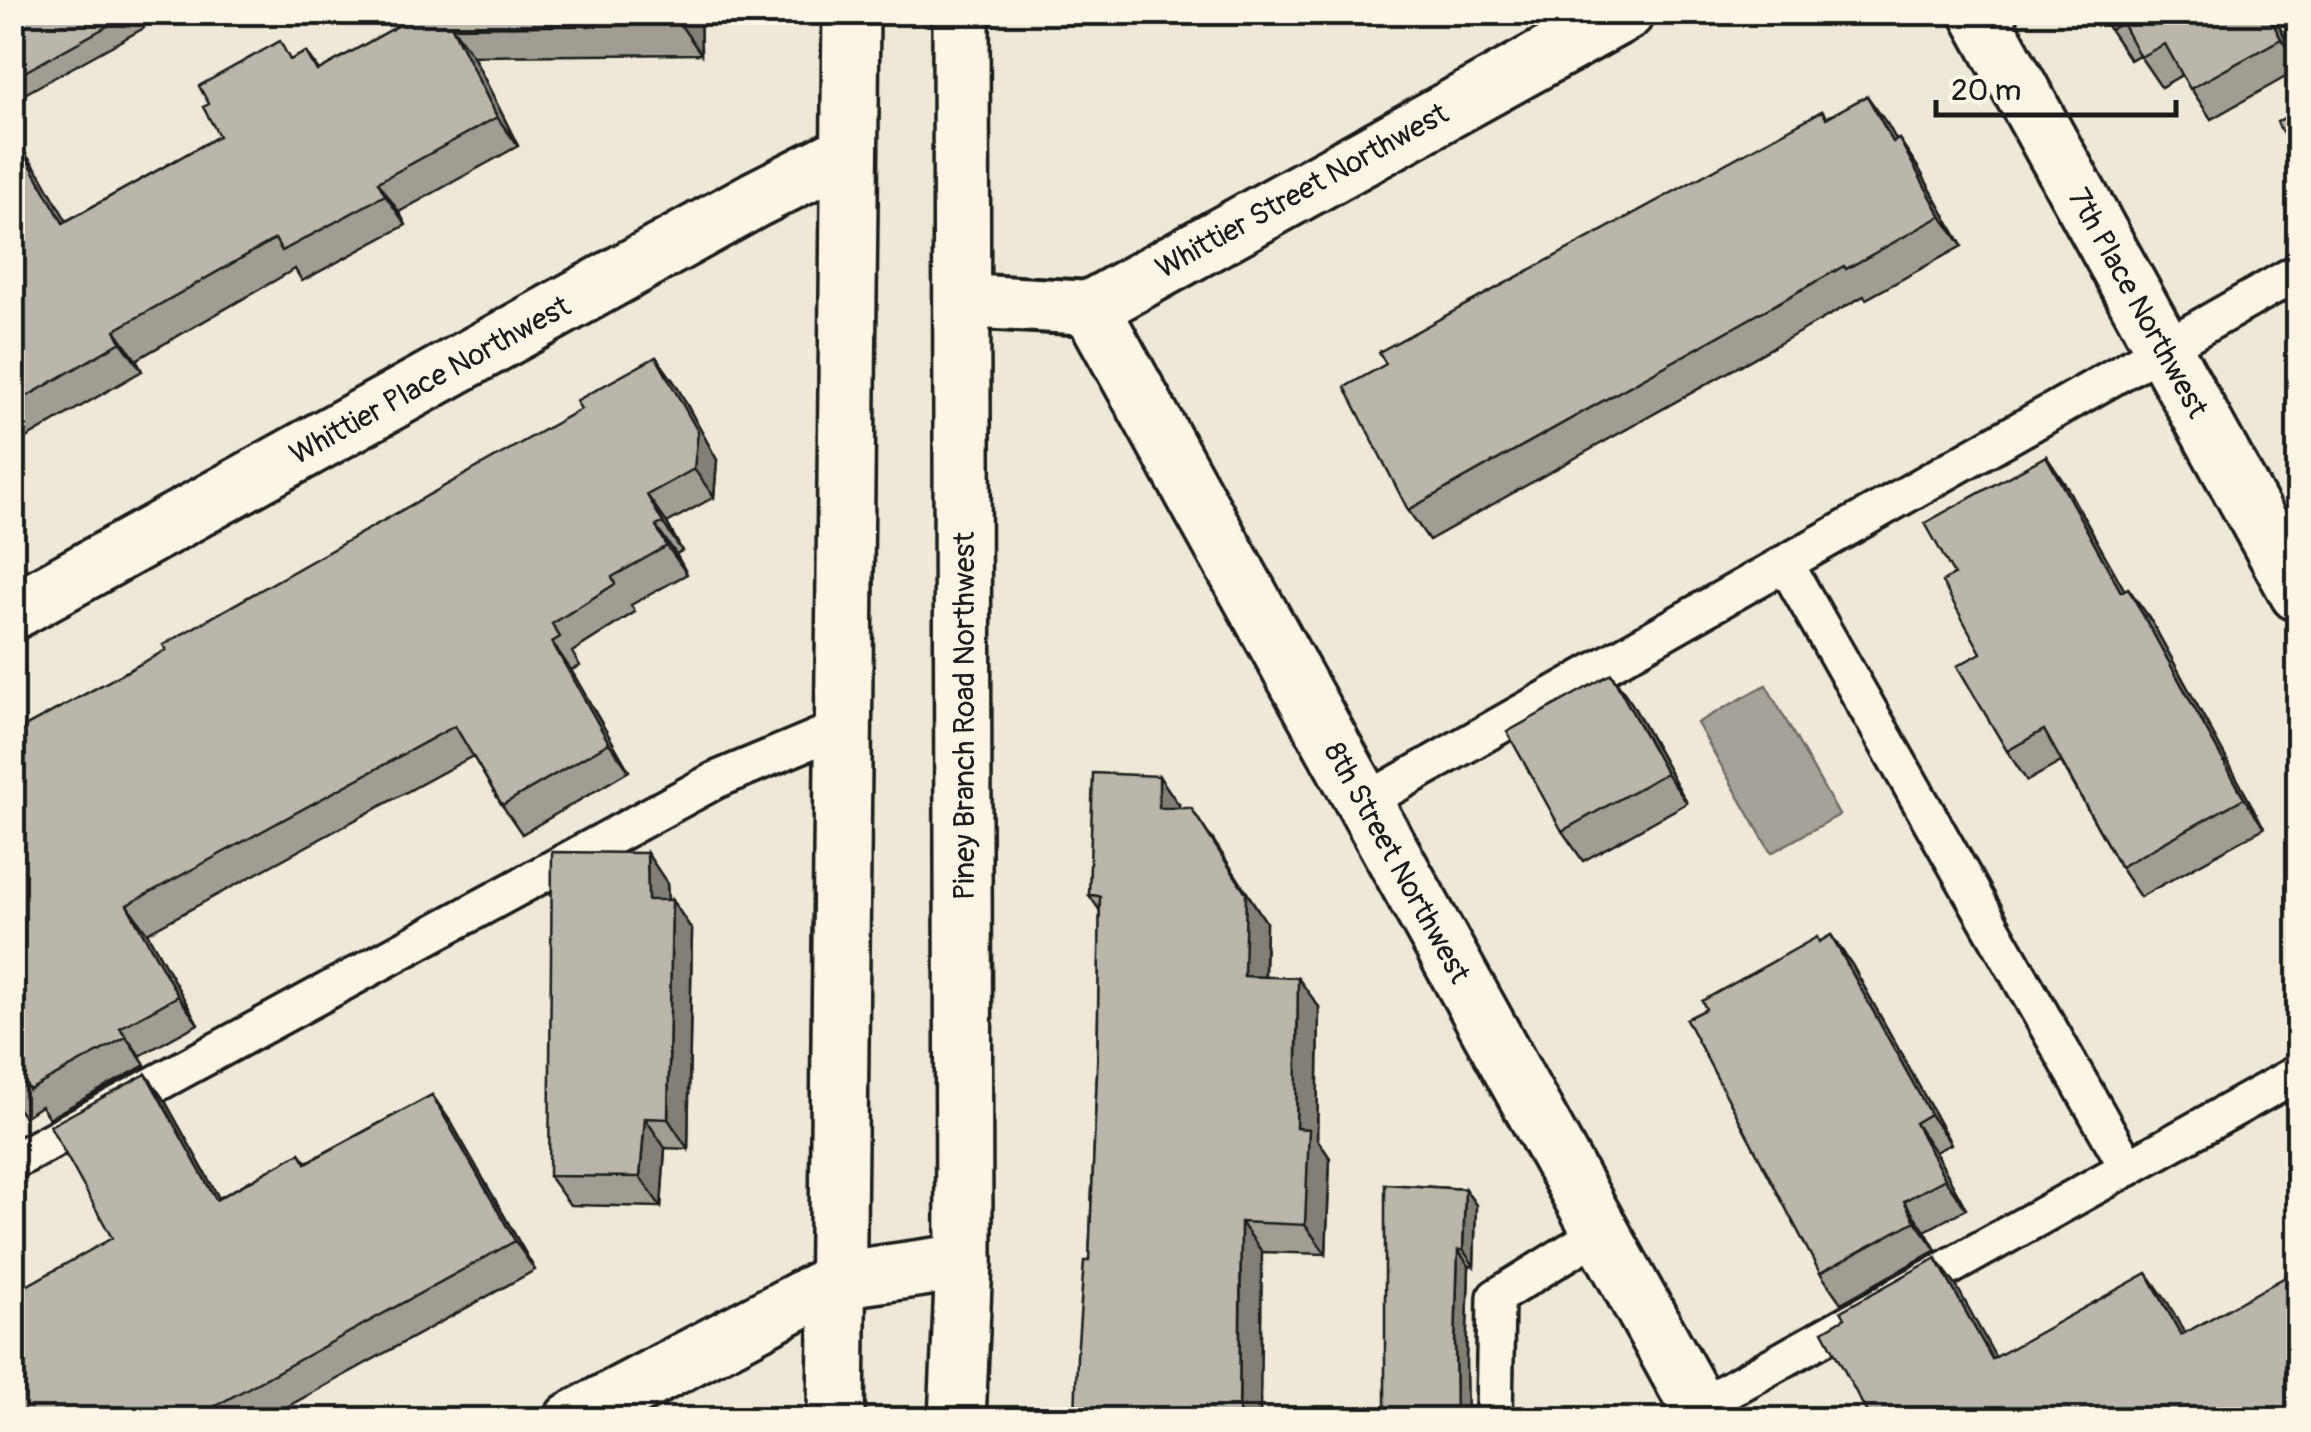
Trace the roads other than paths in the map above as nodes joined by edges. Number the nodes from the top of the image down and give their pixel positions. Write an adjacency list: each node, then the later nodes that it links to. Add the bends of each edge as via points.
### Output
1 (851, 12): 5 (street)
2 (962, 12): 7 (street, Piney Branch Road Northwest)
3 (1978, 12): 9 (street, 7th Place Northwest)
4 (1604, 19): 8 (street, Whittier Street Northwest)
5 (849, 152): 12 (street, Whittier Place Northwest); 13 (street)
6 (2298, 272): 9 (lane)
7 (962, 301): 8 (street); 19 (street, Piney Branch Road Northwest)
8 (1091, 308): 14 (street, 8th Street Northwest)
9 (2162, 347): 10 (lane); 11 (street, 7th Place Northwest)
10 (1785, 562): 14 (lane); 17 (lane)
11 (2298, 593)
12 (12, 612)
13 (843, 727): 16 (lane, via 716,780); 20 (street)
14 (1363, 803): 18 (street, 8th Street Northwest)
15 (2298, 1073): 17 (lane)
16 (12, 1162)
17 (2128, 1168): 21 (lane)
18 (1601, 1232): 21 (street, 8th Street Northwest); 25 (lane, via 1496,1296)
19 (964, 1262): 20 (street); 24 (street, Piney Branch Road Northwest)
20 (838, 1280): 22 (street); 23 (street)
21 (1701, 1414)
22 (572, 1420)
23 (836, 1420)
24 (957, 1420)
25 (1494, 1420)

